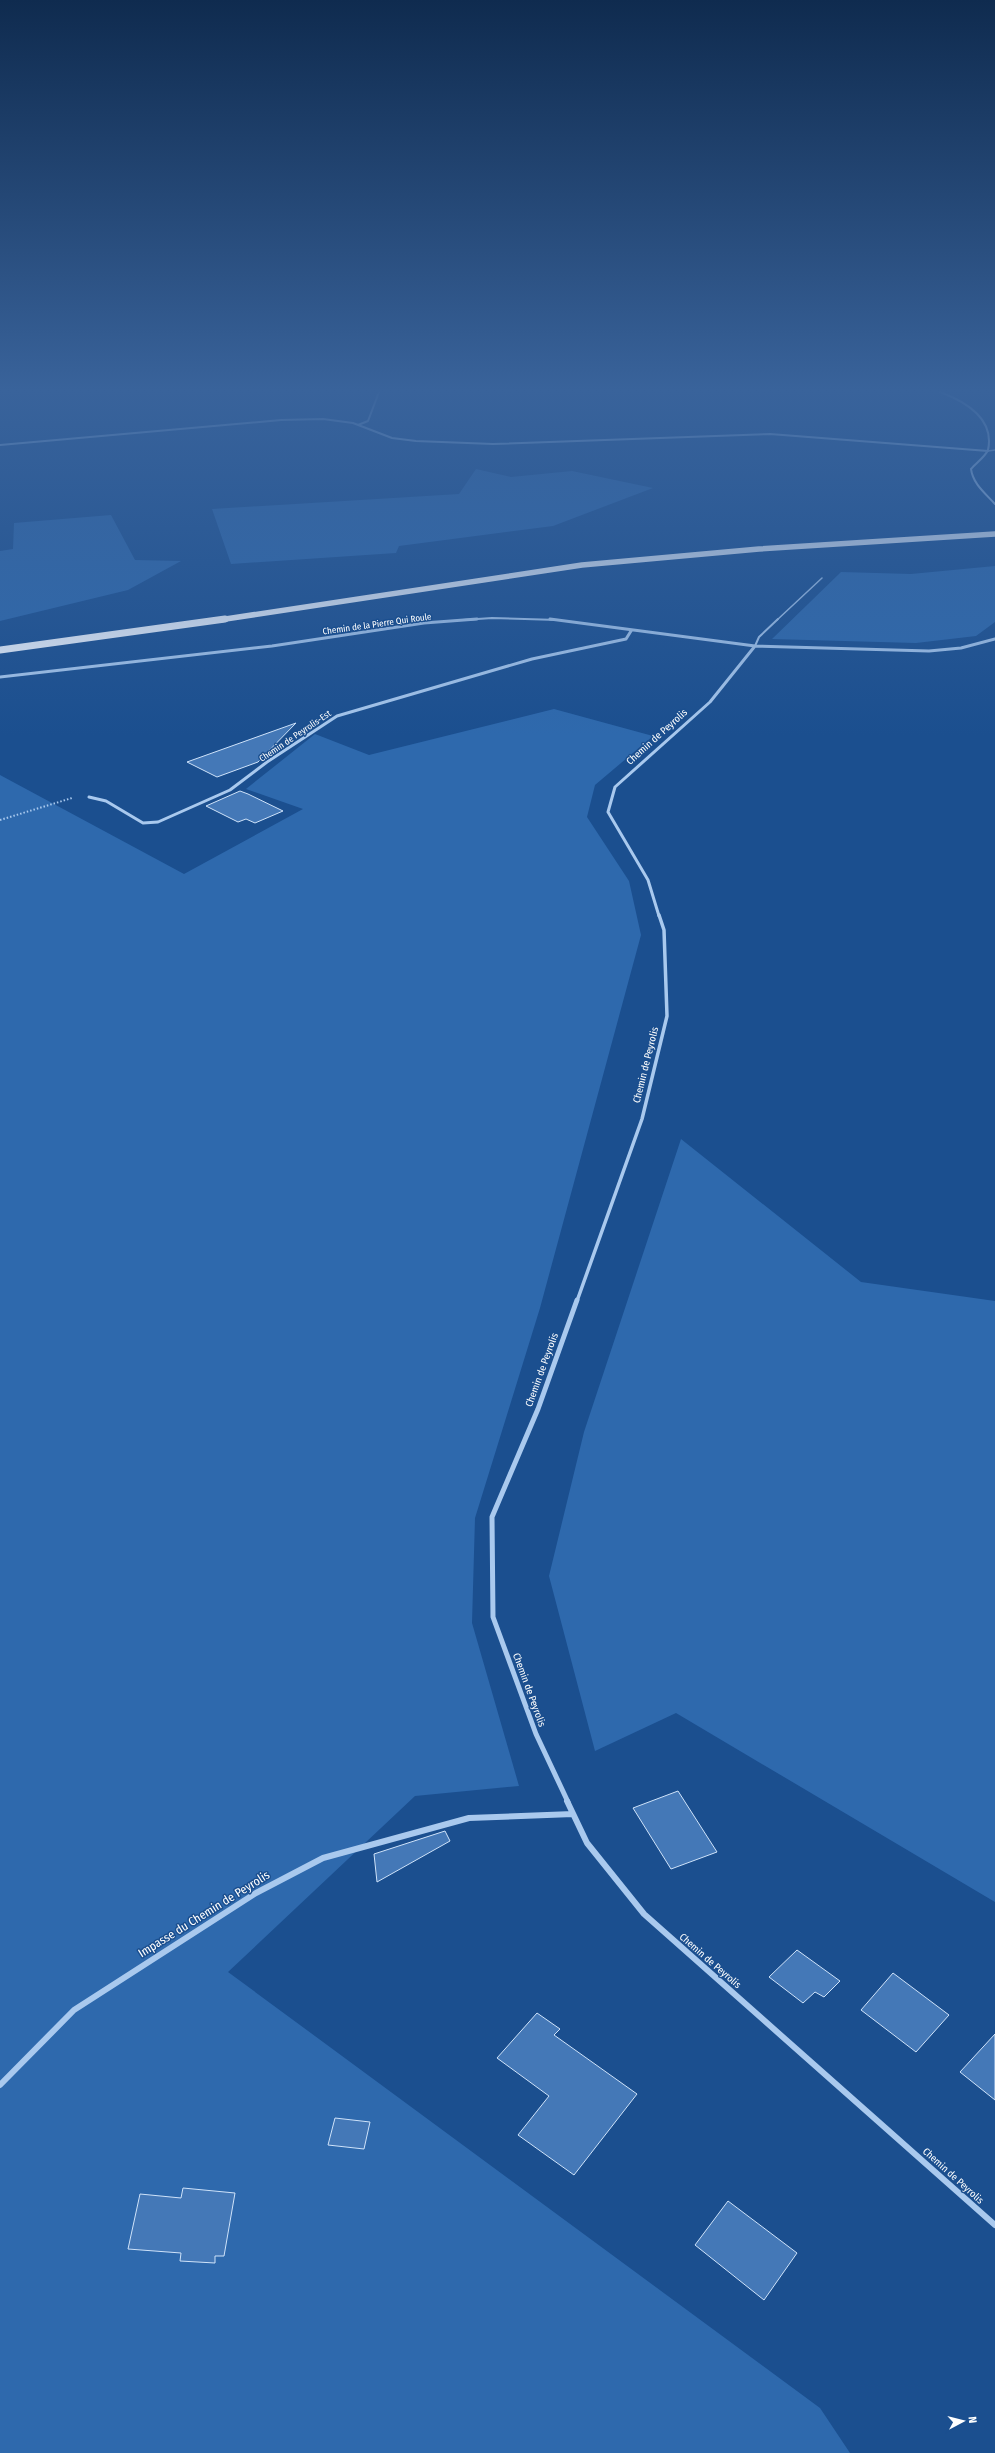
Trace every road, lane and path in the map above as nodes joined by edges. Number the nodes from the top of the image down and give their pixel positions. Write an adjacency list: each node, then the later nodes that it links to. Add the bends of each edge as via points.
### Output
1 (995, 534): 6 (main road, via 731,550 623,560 420,588 188,626)
2 (822, 578): 5 (lane, via 759,637)
3 (631, 631): 5 (street, Chemin de la Pierre Qui Roule); 7 (street, Chemin de la Pierre Qui Roule, via 549,619 492,618 424,623 272,646); 8 (street, Chemin de Peyrolis-Est, via 626,639 532,659 337,716 230,790 158,822 142,822 106,801)
4 (995, 639): 5 (street, via 961,648 929,651)
5 (755, 646): 10 (street, Chemin de Peyrolis, via 710,702 615,787 608,812 648,880 664,930 667,1016 642,1118 538,1409 492,1517 493,1616 536,1734)
6 (0, 650)
7 (0, 677)
8 (89, 797): 9 (path, via 66,799)
9 (0, 820)
10 (573, 1814): 11 (street, Impasse du Chemin de Peyrolis, via 470,1818 323,1858 256,1892 74,2010); 12 (street, Chemin de Peyrolis, via 587,1842 644,1914)
11 (0, 2085)
12 (995, 2225)

